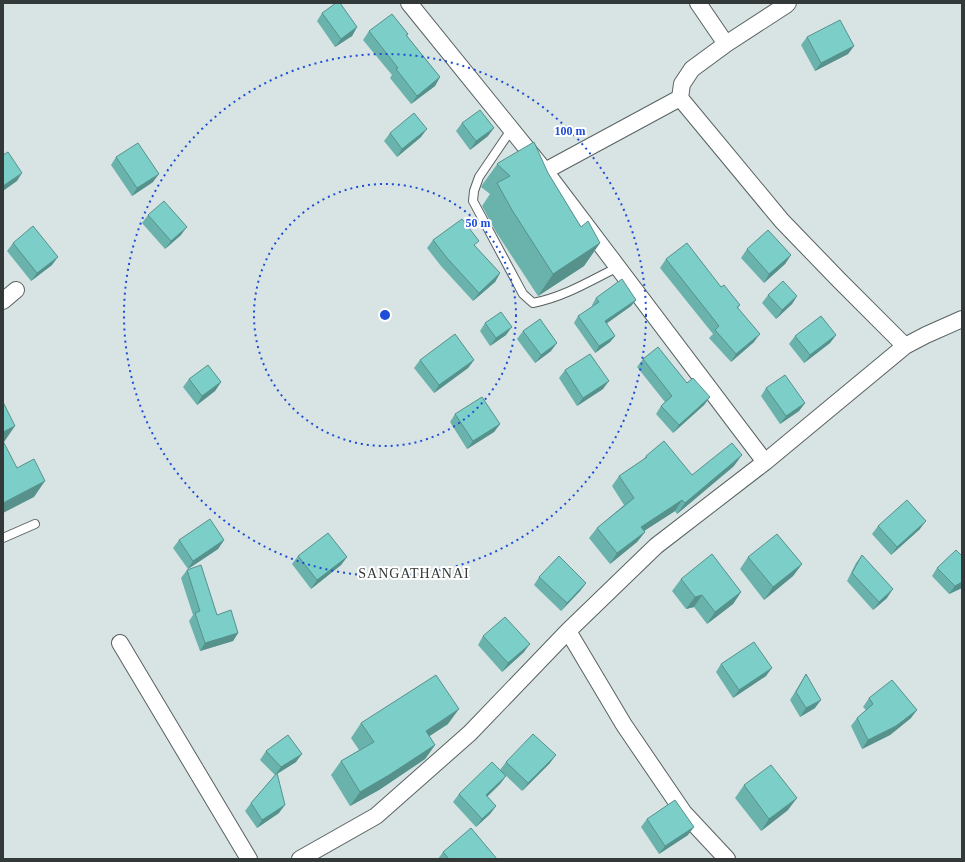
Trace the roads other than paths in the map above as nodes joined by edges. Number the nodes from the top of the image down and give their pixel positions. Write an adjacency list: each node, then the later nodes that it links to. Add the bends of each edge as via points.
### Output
1 (409, 3): 6 (street)
2 (698, 3): 4 (street)
3 (788, 3): 4 (street)
4 (726, 44): 5 (street, via 692,69 682,84)
5 (680, 98): 7 (street); 12 (street, via 782,221)
6 (512, 130): 7 (street); 8 (lane, via 479,177 473,201 523,294 533,303 543,301 571,292)
7 (545, 171): 8 (street)
8 (618, 267): 13 (street)
9 (16, 290): 10 (street)
10 (3, 301)
11 (962, 319): 12 (street)
12 (905, 346): 13 (street)
13 (765, 462): 16 (street, via 656,546)
14 (35, 524): 15 (lane)
15 (3, 538)
16 (568, 631): 19 (street, via 470,733 376,816); 20 (street, via 624,725 684,813)
17 (120, 643): 18 (street)
18 (249, 859)
19 (300, 859)
20 (727, 859)

